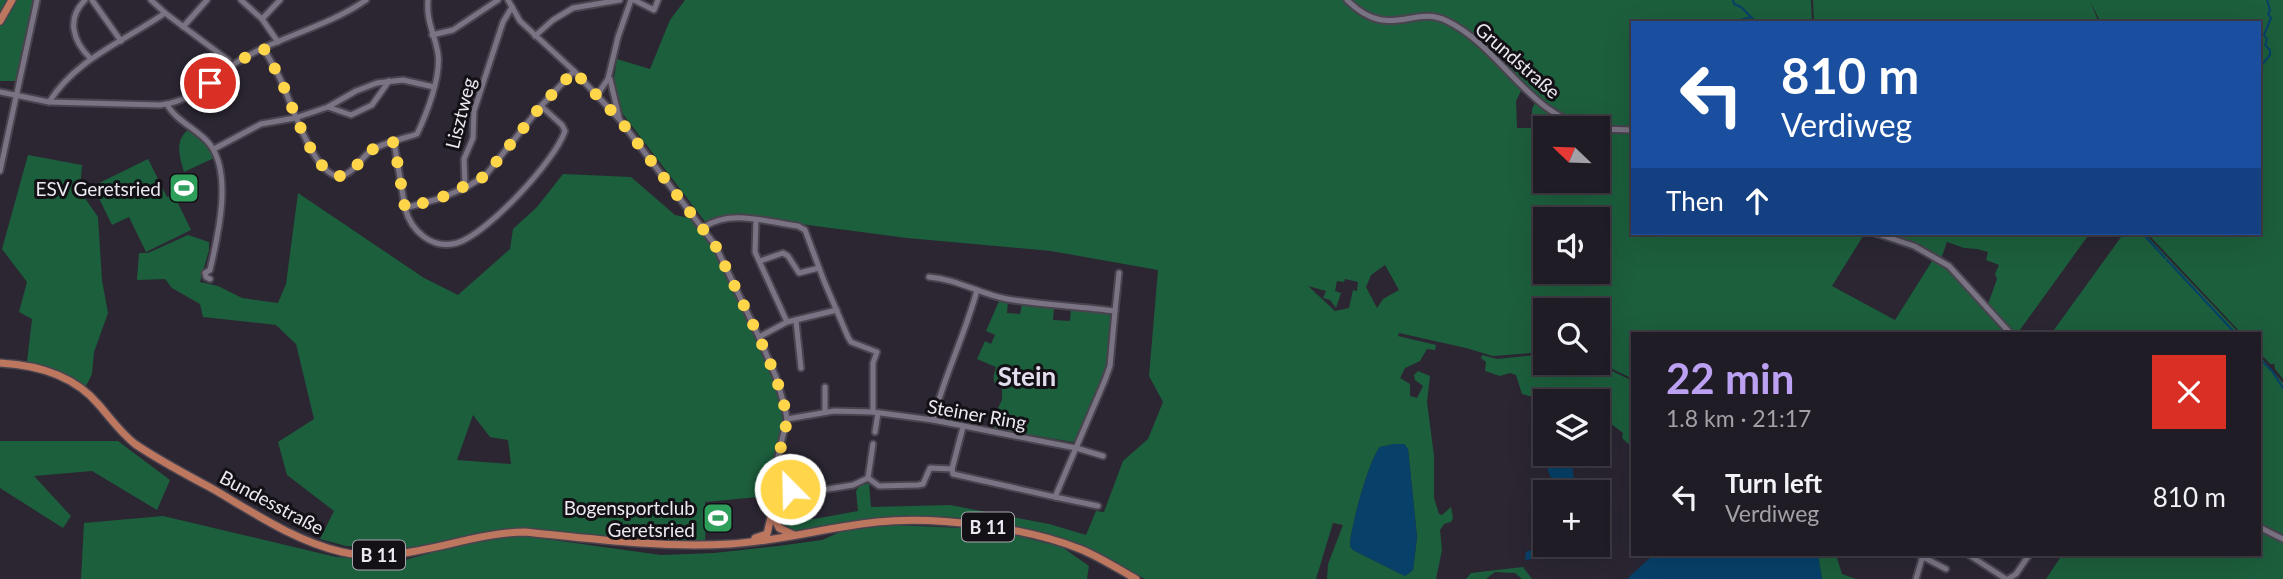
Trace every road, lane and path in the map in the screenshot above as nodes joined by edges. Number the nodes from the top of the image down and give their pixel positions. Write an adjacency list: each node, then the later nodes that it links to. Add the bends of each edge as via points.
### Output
1 (12, 0): 20 (main road)
2 (37, 0): 35 (street)
3 (85, 0): 27 (street, via 78,7 73,28 80,49)
4 (92, 0): 24 (street)
5 (151, 0): 18 (street)
6 (207, 0): 21 (street)
7 (241, 0): 19 (street)
8 (280, 0): 19 (street)
9 (366, 0): 25 (street)
10 (428, 0): 22 (street)
11 (498, 0): 22 (street, via 453,30)
12 (508, 0): 17 (street)
13 (620, 0): 23 (street, via 573,8)
14 (631, 0): 15 (street, via 654,10); 30 (street)
15 (658, 0)
16 (1347, 0): 41 (street, Grundstraße, via 1380,21 1435,17 1450,22)
17 (512, 6): 23 (street); 49 (street, Lisztweg, via 474,111 472,138 464,159)
18 (165, 13): 21 (street); 24 (street)
19 (262, 19): 25 (street)
20 (0, 21)
21 (183, 27): 28 (street)
22 (432, 35): 33 (street, via 438,55)
23 (535, 36): 29 (street)
24 (121, 41): 27 (street)
25 (278, 42): 26 (street)
26 (264, 49): 28 (street); 42 (street)
27 (90, 58): 37 (street)
28 (232, 66): 38 (street, via 190,97)
29 (574, 71): 36 (street); 39 (street)
30 (610, 76): 32 (street); 36 (street)
31 (390, 80): 33 (street); 40 (street); 40 (street, via 372,105 351,116)
32 (610, 85): 36 (street); 43 (street)
33 (434, 87): 46 (street, via 417,134)
34 (0, 92): 35 (street)
35 (16, 95): 37 (street); 48 (street)
36 (599, 97): 43 (street)
37 (49, 102): 38 (street)
38 (167, 104): 47 (street)
39 (541, 106): 49 (street, via 485,176); 50 (street, via 562,125 562,139 513,200 472,236 454,244 427,239 414,228)
40 (328, 107): 42 (street)
41 (1560, 116)
42 (295, 118): 46 (street, via 321,165 338,176 371,150); 47 (street, via 261,124)
43 (620, 120): 52 (street)
44 (1610, 129): 45 (street)
45 (1631, 130)
46 (394, 142): 50 (street)
47 (214, 149): 56 (street, via 221,191)
48 (0, 171)
49 (465, 188): 50 (street)
50 (405, 208)
51 (757, 220): 52 (street, via 722,218); 54 (street, via 754,247); 55 (street, via 803,227)
52 (704, 227): 65 (street)
53 (1881, 235): 64 (street, via 1914,246 1949,266)
54 (760, 261): 55 (street, via 783,253 799,273); 63 (street)
55 (819, 268): 60 (street)
56 (210, 270)
57 (1119, 273): 61 (street)
58 (929, 276): 59 (street)
59 (977, 290): 61 (street, via 1008,299); 72 (street)
60 (837, 310): 62 (street); 70 (street, via 851,342 877,352 873,363)
61 (1115, 311): 76 (street, via 1110,366)
62 (796, 321): 63 (street); 67 (street)
63 (787, 322): 65 (street)
64 (2009, 332)
65 (759, 337): 71 (street, via 779,384)
66 (0, 363): 88 (main road, Bundesstraße / B 11, via 38,367 72,382 135,444 290,533 325,548 388,555 483,535 525,532 658,544)
67 (801, 368)
68 (825, 387): 69 (street)
69 (825, 412): 70 (street, Steiner Ring); 71 (street, Steiner Ring)
70 (875, 413): 72 (street, Steiner Ring); 74 (street)
71 (787, 419): 78 (street)
72 (933, 420): 73 (street, Steiner Ring)
73 (963, 426): 76 (street, Steiner Ring); 79 (street)
74 (875, 432)
75 (873, 444): 80 (street)
76 (1076, 448): 77 (street, Steiner Ring); 81 (street)
77 (1103, 456)
78 (775, 466): 80 (street, via 785,473 790,489 797,494 853,485); 83 (street)
79 (952, 469): 80 (street, via 930,468 923,484 918,485 879,486); 81 (street, via 953,474)
80 (868, 478)
81 (1055, 497): 82 (street)
82 (1098, 506)
83 (772, 513): 85 (main road, via 779,528); 87 (main road); 88 (main road, via 765,536)
84 (2261, 528): 86 (street)
85 (798, 536): 87 (main road, B 11); 94 (main road, B 11, via 885,522 975,524 1080,549)
86 (2283, 539)
87 (775, 540): 88 (main road, Bundesstraße / B 11)
88 (734, 544)
89 (1922, 556): 95 (street)
90 (1924, 556): 93 (street)
91 (1971, 556): 96 (street)
92 (2028, 556): 96 (street)
93 (1946, 569)
94 (1136, 579)
95 (1916, 579)
96 (2007, 579)

